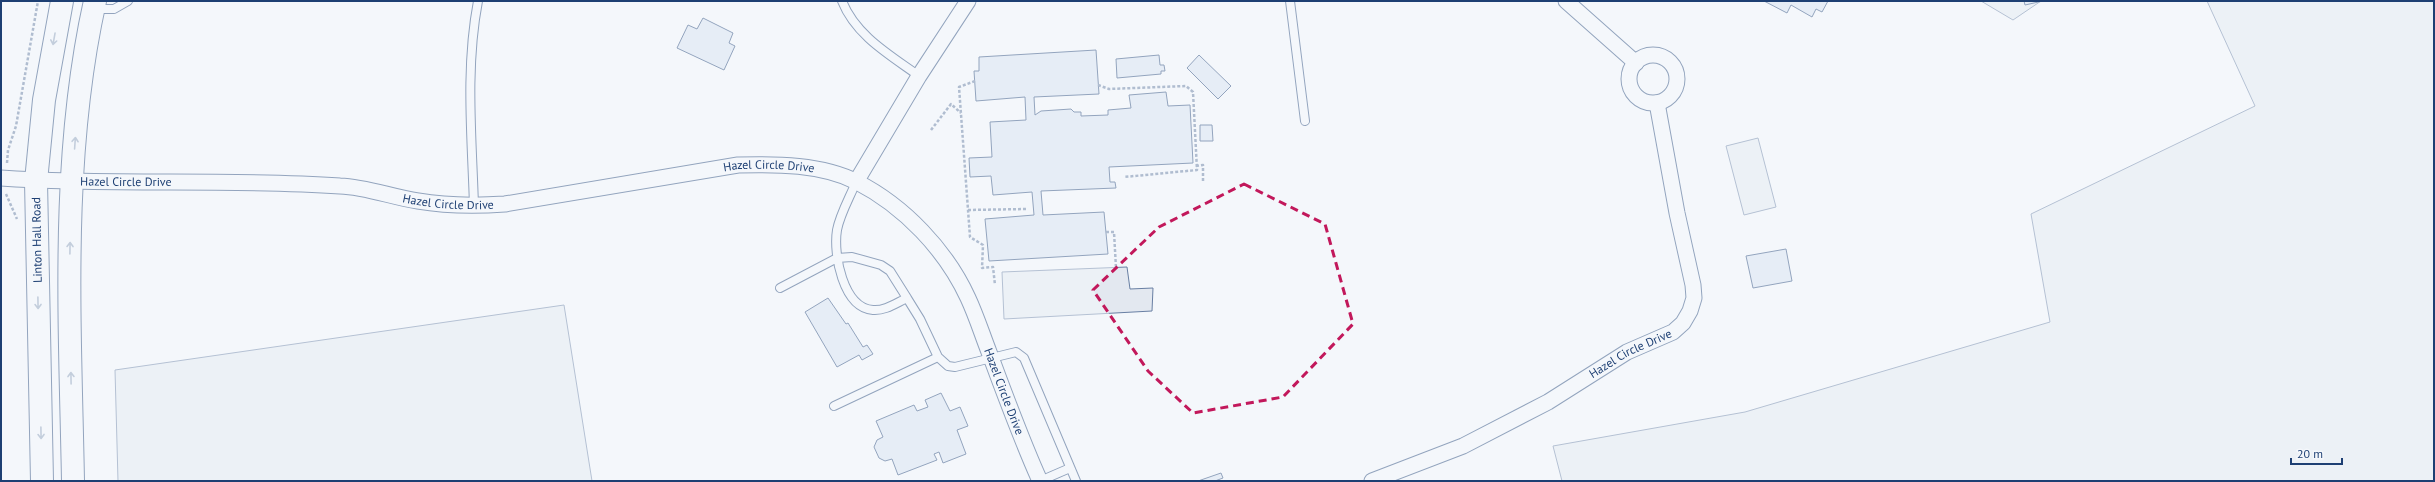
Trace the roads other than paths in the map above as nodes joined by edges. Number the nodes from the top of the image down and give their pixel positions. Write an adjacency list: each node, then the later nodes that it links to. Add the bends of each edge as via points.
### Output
1 (62, 1): 14 (main road, Linton Hall Road, one-way to 14, via 44,100)
2 (128, 1): 8 (lane, via 114,9)
3 (478, 1): 17 (lane, via 470,70)
4 (842, 1): 10 (lane, via 856,26 872,42)
5 (968, 1): 10 (street)
6 (1290, 1): 12 (lane)
7 (1566, 1): 9 (street)
8 (94, 5): 15 (main road, one-way to 8, via 82,67)
9 (1636, 63): 11 (street, via 1630,76 1632,90 1643,100); 11 (street, via 1650,55 1658,56 1666,58 1676,70 1674,92 1664,101)
10 (919, 76): 16 (street)
11 (1657, 103): 29 (street, Hazel Circle Drive, via 1693,285 1694,298 1683,323 1673,332 1627,352 1548,402 1463,446)
12 (1305, 121)
13 (1, 178): 14 (street, Hazel Circle Drive)
14 (36, 180): 15 (street, Hazel Circle Drive); 25 (main road, Linton Hall Road, one-way to 25)
15 (72, 182): 17 (street, Hazel Circle Drive, via 341,186 416,201); 26 (main road, one-way to 15, via 70,291)
16 (856, 182): 17 (street, Hazel Circle Drive, via 804,168 770,164 738,165 505,204); 18 (lane, via 837,228); 22 (street, Hazel Circle Drive, via 910,220 932,243 956,275 968,298)
17 (474, 206)
18 (837, 258): 19 (lane); 20 (lane, via 852,257 881,265 890,271); 20 (lane, via 842,280 860,306 868,310 885,309)
19 (780, 288)
20 (907, 298): 21 (lane)
21 (938, 357): 22 (lane, via 948,366 955,368); 23 (lane)
22 (991, 358): 24 (lane, via 1016,352 1024,358); 27 (street, Hazel Circle Drive, via 1020,438)
23 (834, 406)
24 (1070, 468): 27 (lane); 28 (lane)
25 (42, 481)
26 (73, 481)
27 (1040, 481)
28 (1076, 481)
29 (1372, 481)

